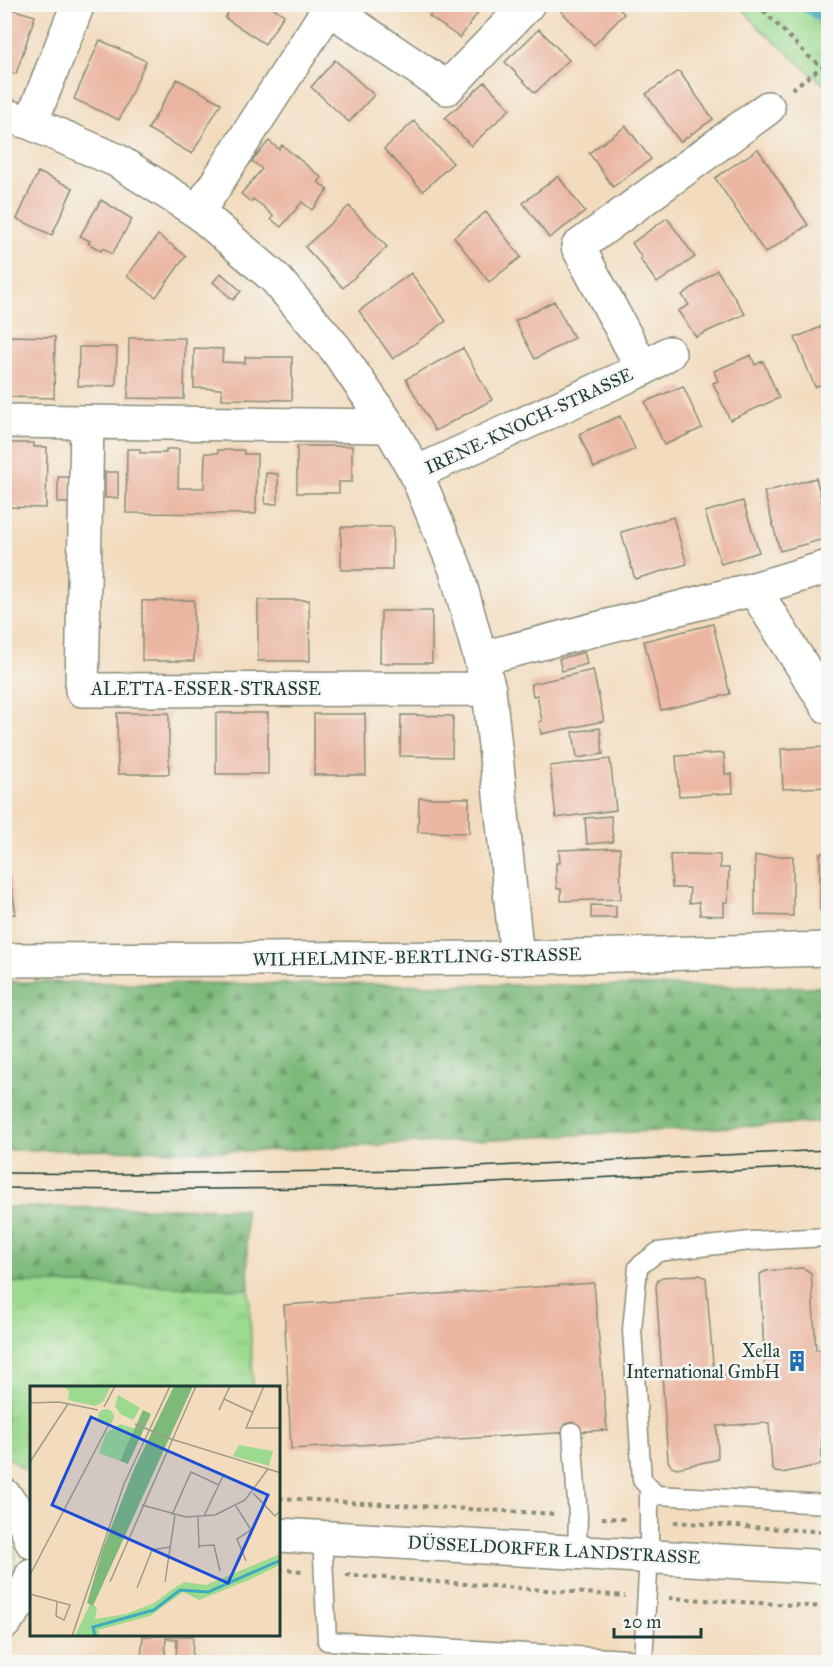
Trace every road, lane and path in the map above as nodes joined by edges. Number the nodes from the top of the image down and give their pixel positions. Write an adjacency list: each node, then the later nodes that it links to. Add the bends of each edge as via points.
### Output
1 (78, 4): 7 (street)
2 (528, 4): 8 (street, via 447,88 329,8)
3 (757, 4): 4 (path)
4 (823, 66): 5 (path); 6 (path)
5 (828, 71)
6 (768, 108): 12 (street, IRENE-KNOCH-STRASSE, via 578,247 656,361)
7 (18, 119): 8 (street, via 116,160)
8 (198, 212): 11 (street, via 274,278 336,349)
9 (4, 421): 10 (street)
10 (87, 422): 11 (street); 15 (street, ALETTA-ESSER-STRASSE, via 82,690)
11 (389, 426): 12 (street)
12 (416, 473): 15 (street, via 456,570)
13 (828, 567): 14 (street)
14 (754, 589): 15 (street); 16 (street)
15 (486, 673): 18 (street)
16 (828, 706)
17 (828, 950): 18 (street, WILHELMINE-BERTLING-STRASSE)
18 (517, 958): 19 (street, WILHELMINE-BERTLING-STRASSE)
19 (4, 960)
20 (828, 1237): 22 (lane, via 658,1252 638,1267 632,1330 642,1479)
21 (572, 1432): 28 (lane)
22 (649, 1488): 24 (lane, via 656,1495); 29 (lane)
23 (16, 1502): 26 (street)
24 (828, 1504)
25 (280, 1535): 27 (street, DÜSSELDORFER LANDSTRASSE)
26 (30, 1537)
27 (322, 1537): 28 (street, DÜSSELDORFER LANDSTRASSE); 32 (lane)
28 (577, 1551): 29 (street, DÜSSELDORFER LANDSTRASSE)
29 (649, 1556): 30 (street, DÜSSELDORFER LANDSTRASSE); 34 (lane)
30 (828, 1567)
31 (280, 1569): 32 (path)
32 (323, 1573): 34 (path); 34 (lane, via 327,1641 643,1660)
33 (30, 1580): 36 (street, via 23,1599)
34 (647, 1597): 35 (path)
35 (828, 1607)
36 (4, 1623)

